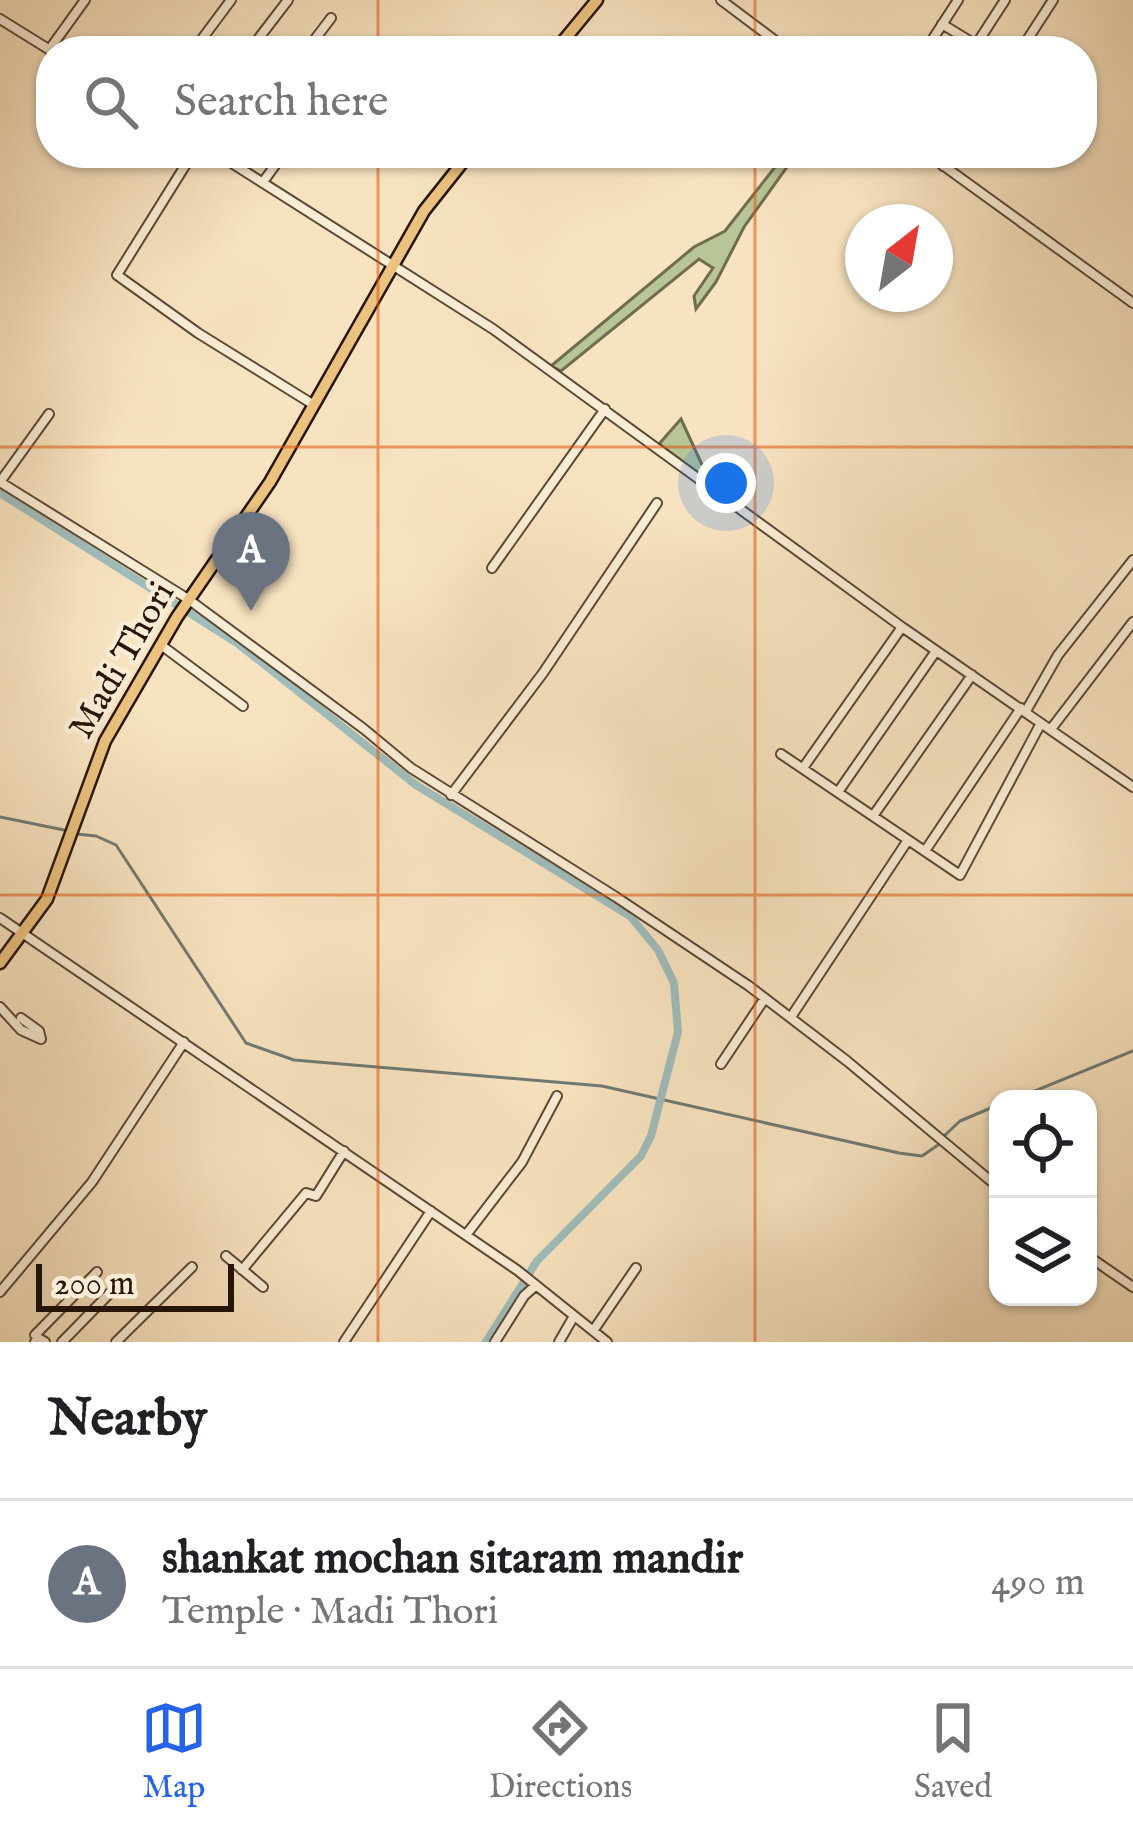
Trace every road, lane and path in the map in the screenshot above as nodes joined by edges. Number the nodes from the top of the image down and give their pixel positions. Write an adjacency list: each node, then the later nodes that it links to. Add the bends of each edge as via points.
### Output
1 (85, 0): 12 (street)
2 (231, 0): 13 (street)
3 (597, 0): 16 (main road)
4 (721, 0): 17 (street)
5 (958, 0): 11 (street)
6 (1005, 0): 20 (street)
7 (1053, 0): 21 (street)
8 (283, 2): 14 (street)
9 (331, 18): 15 (street)
10 (0, 19): 22 (street)
11 (942, 24): 18 (street); 19 (street)
12 (60, 36)
13 (205, 36)
14 (259, 36)
15 (317, 36)
16 (567, 36)
17 (769, 36)
18 (934, 36)
19 (958, 36)
20 (982, 36)
21 (1030, 36)
22 (36, 41)
23 (184, 168): 31 (street, via 117,275)
24 (243, 168): 28 (street)
25 (273, 168): 28 (street)
26 (458, 168): 29 (main road, Madi Thori)
27 (946, 168): 30 (street)
28 (263, 182): 29 (street)
29 (394, 263): 31 (main road, Madi Thori); 32 (street)
30 (1133, 302)
31 (314, 405): 38 (main road, Madi Thori)
32 (605, 409): 37 (street); 40 (street)
33 (50, 414): 34 (street)
34 (0, 482): 38 (street)
35 (657, 503): 52 (street)
36 (1133, 560): 45 (street)
37 (492, 568)
38 (184, 606): 41 (main road, Madi Thori); 52 (street)
39 (1133, 622): 47 (street)
40 (902, 627): 42 (street); 49 (street)
41 (161, 645): 44 (street); 57 (main road, Madi Thori, via 105,741)
42 (936, 651): 43 (street); 51 (street)
43 (972, 675): 45 (street); 53 (street)
44 (243, 706)
45 (1023, 710): 46 (street); 55 (street)
46 (1042, 723): 47 (street); 55 (street, via 960,874)
47 (1051, 729): 50 (street)
48 (782, 754): 49 (street)
49 (803, 768): 51 (street)
50 (1133, 788)
51 (838, 792): 53 (street)
52 (451, 796): 59 (street)
53 (873, 816): 54 (street)
54 (908, 840): 55 (street); 61 (street)
55 (925, 851)
56 (0, 918): 57 (street)
57 (26, 933): 58 (main road, Madi Thori); 63 (street)
58 (0, 963)
59 (765, 998): 61 (street); 64 (street)
60 (0, 1007): 62 (street, via 41,1039)
61 (790, 1017): 67 (street)
62 (21, 1018)
63 (184, 1042): 66 (street); 79 (street, via 92,1182)
64 (721, 1064)
65 (557, 1096): 69 (street, via 522,1162)
66 (344, 1151): 68 (street); 74 (street, via 316,1196 306,1193)
67 (989, 1180)
68 (431, 1211): 69 (street); 86 (street)
69 (466, 1235): 76 (street)
70 (226, 1256): 74 (street)
71 (1097, 1262): 78 (street)
72 (192, 1267): 85 (street)
73 (636, 1268): 82 (street)
74 (242, 1270): 77 (street)
75 (98, 1272): 83 (street, via 35,1335)
76 (534, 1284): 81 (street); 87 (street)
77 (262, 1287)
78 (1133, 1287)
79 (0, 1292)
80 (110, 1293): 84 (street)
81 (574, 1316): 82 (street); 88 (street)
82 (593, 1331): 89 (street)
83 (39, 1340)
84 (62, 1342)
85 (116, 1342)
86 (344, 1342)
87 (495, 1342)
88 (559, 1342)
89 (607, 1342)

